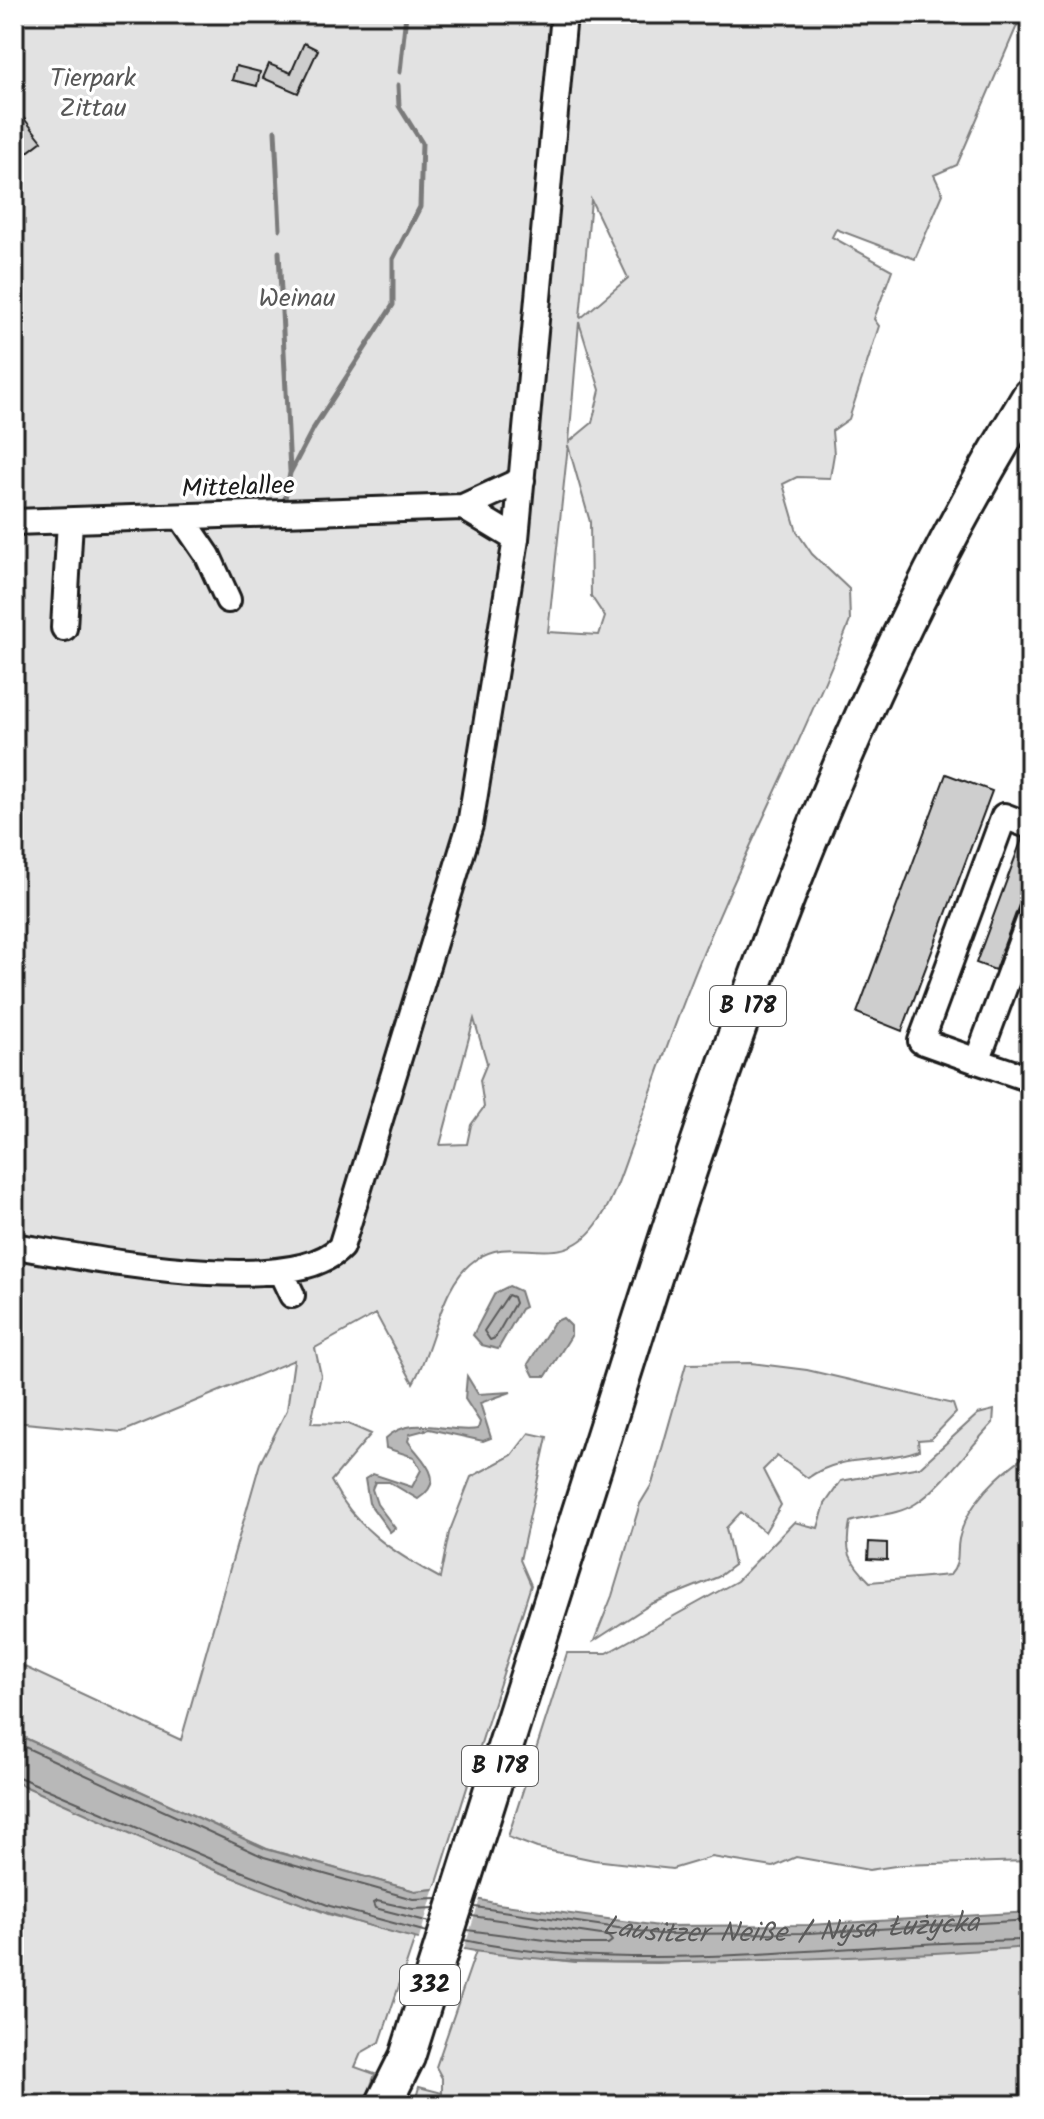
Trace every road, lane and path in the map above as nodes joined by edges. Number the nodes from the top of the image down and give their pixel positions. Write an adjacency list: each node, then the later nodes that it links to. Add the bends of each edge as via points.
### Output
1 (564, 14): 3 (street)
2 (1030, 396): 18 (highway, B 178, via 975,487 887,667 775,934 696,1142)
3 (522, 480): 4 (street, Mittelallee); 8 (street)
4 (463, 507): 5 (street, Mittelallee); 8 (street)
5 (182, 518): 6 (street, Mittelallee); 9 (street, via 208,556)
6 (70, 521): 7 (street, Mittelallee); 10 (street)
7 (14, 522)
8 (516, 539): 16 (street, via 470,825 341,1247 330,1259)
9 (228, 600)
10 (64, 628)
11 (1030, 826): 13 (street, via 1004,816 921,1041)
12 (1030, 918): 13 (street)
13 (977, 1061): 14 (street)
14 (1030, 1079)
15 (14, 1246): 16 (street, via 216,1273)
16 (281, 1272): 17 (street)
17 (292, 1295)
18 (453, 1913): 19 (highway, 332)
19 (407, 2057): 20 (highway, 332); 21 (highway, 332)
20 (383, 2105)
21 (400, 2105)

